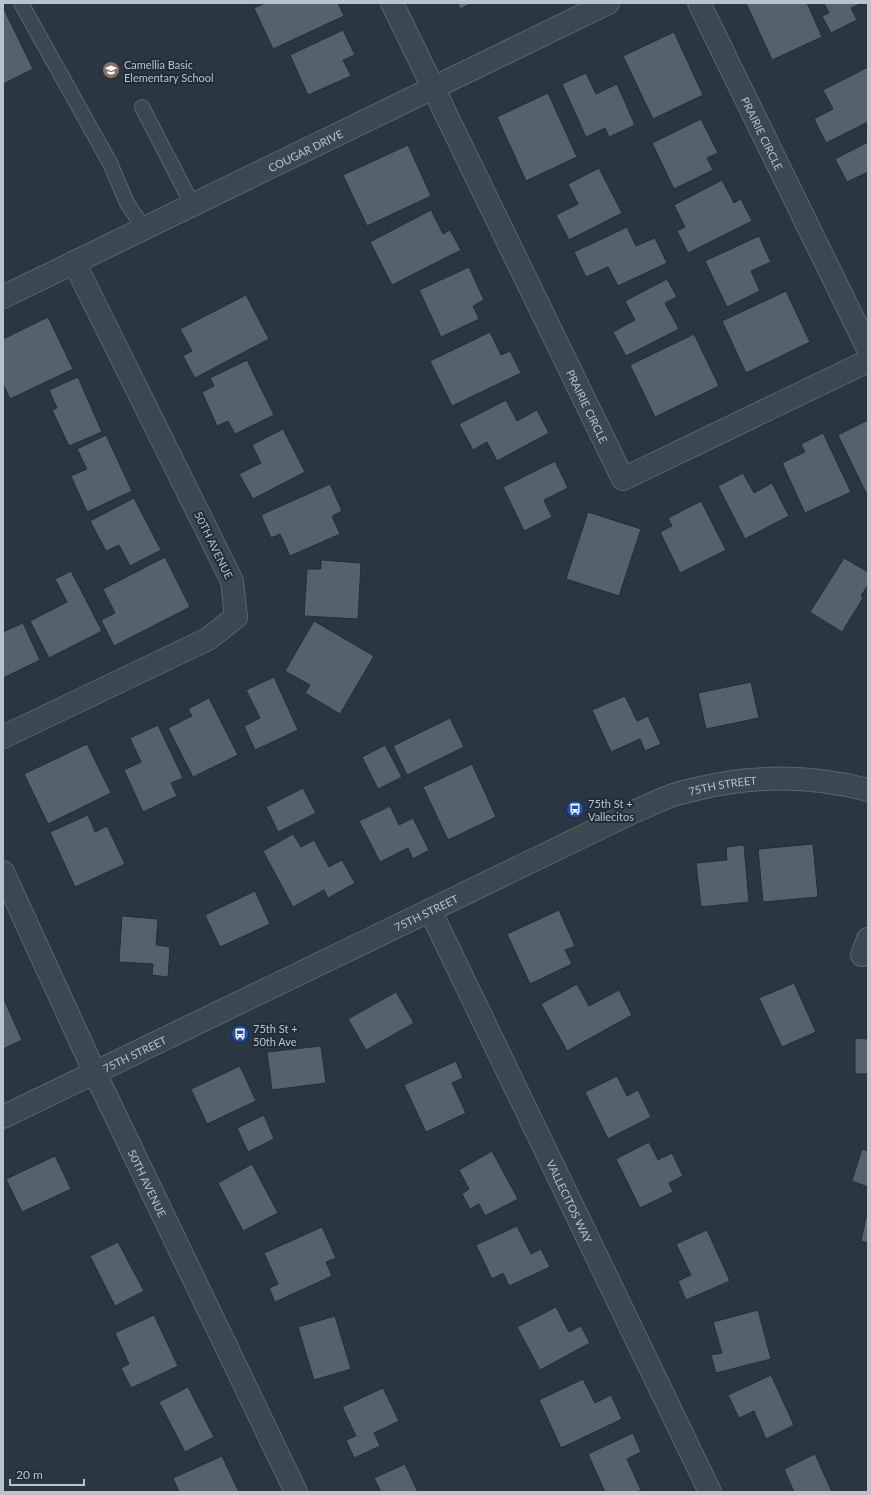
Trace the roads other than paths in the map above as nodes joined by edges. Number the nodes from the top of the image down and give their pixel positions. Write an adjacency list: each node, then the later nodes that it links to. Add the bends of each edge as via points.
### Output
1 (21, 3): 8 (lane, via 110,163 128,203)
2 (392, 3): 5 (street)
3 (608, 3): 5 (street, COUGAR DRIVE)
4 (699, 3): 11 (street, PRAIRIE CIRCLE)
5 (434, 88): 7 (street, COUGAR DRIVE); 12 (street, PRAIRIE CIRCLE, via 623,479)
6 (142, 107): 7 (lane)
7 (192, 204): 8 (street, COUGAR DRIVE)
8 (144, 228): 9 (street, COUGAR DRIVE)
9 (74, 262): 10 (street, COUGAR DRIVE); 13 (street, 50TH AVENUE, via 232,581 236,616 208,639)
10 (3, 297)
11 (868, 349)
12 (868, 361)
13 (3, 737)
14 (868, 790): 16 (street, 75TH STREET, via 843,783 802,779 760,779 714,785 674,795 633,812)
15 (3, 872): 17 (street, 50TH AVENUE)
16 (430, 910): 17 (street, 75TH STREET); 20 (street, VALLECITOS WAY)
17 (94, 1073): 18 (street, 75TH STREET); 19 (street, 50TH AVENUE)
18 (3, 1118)
19 (296, 1492)
20 (710, 1492)

